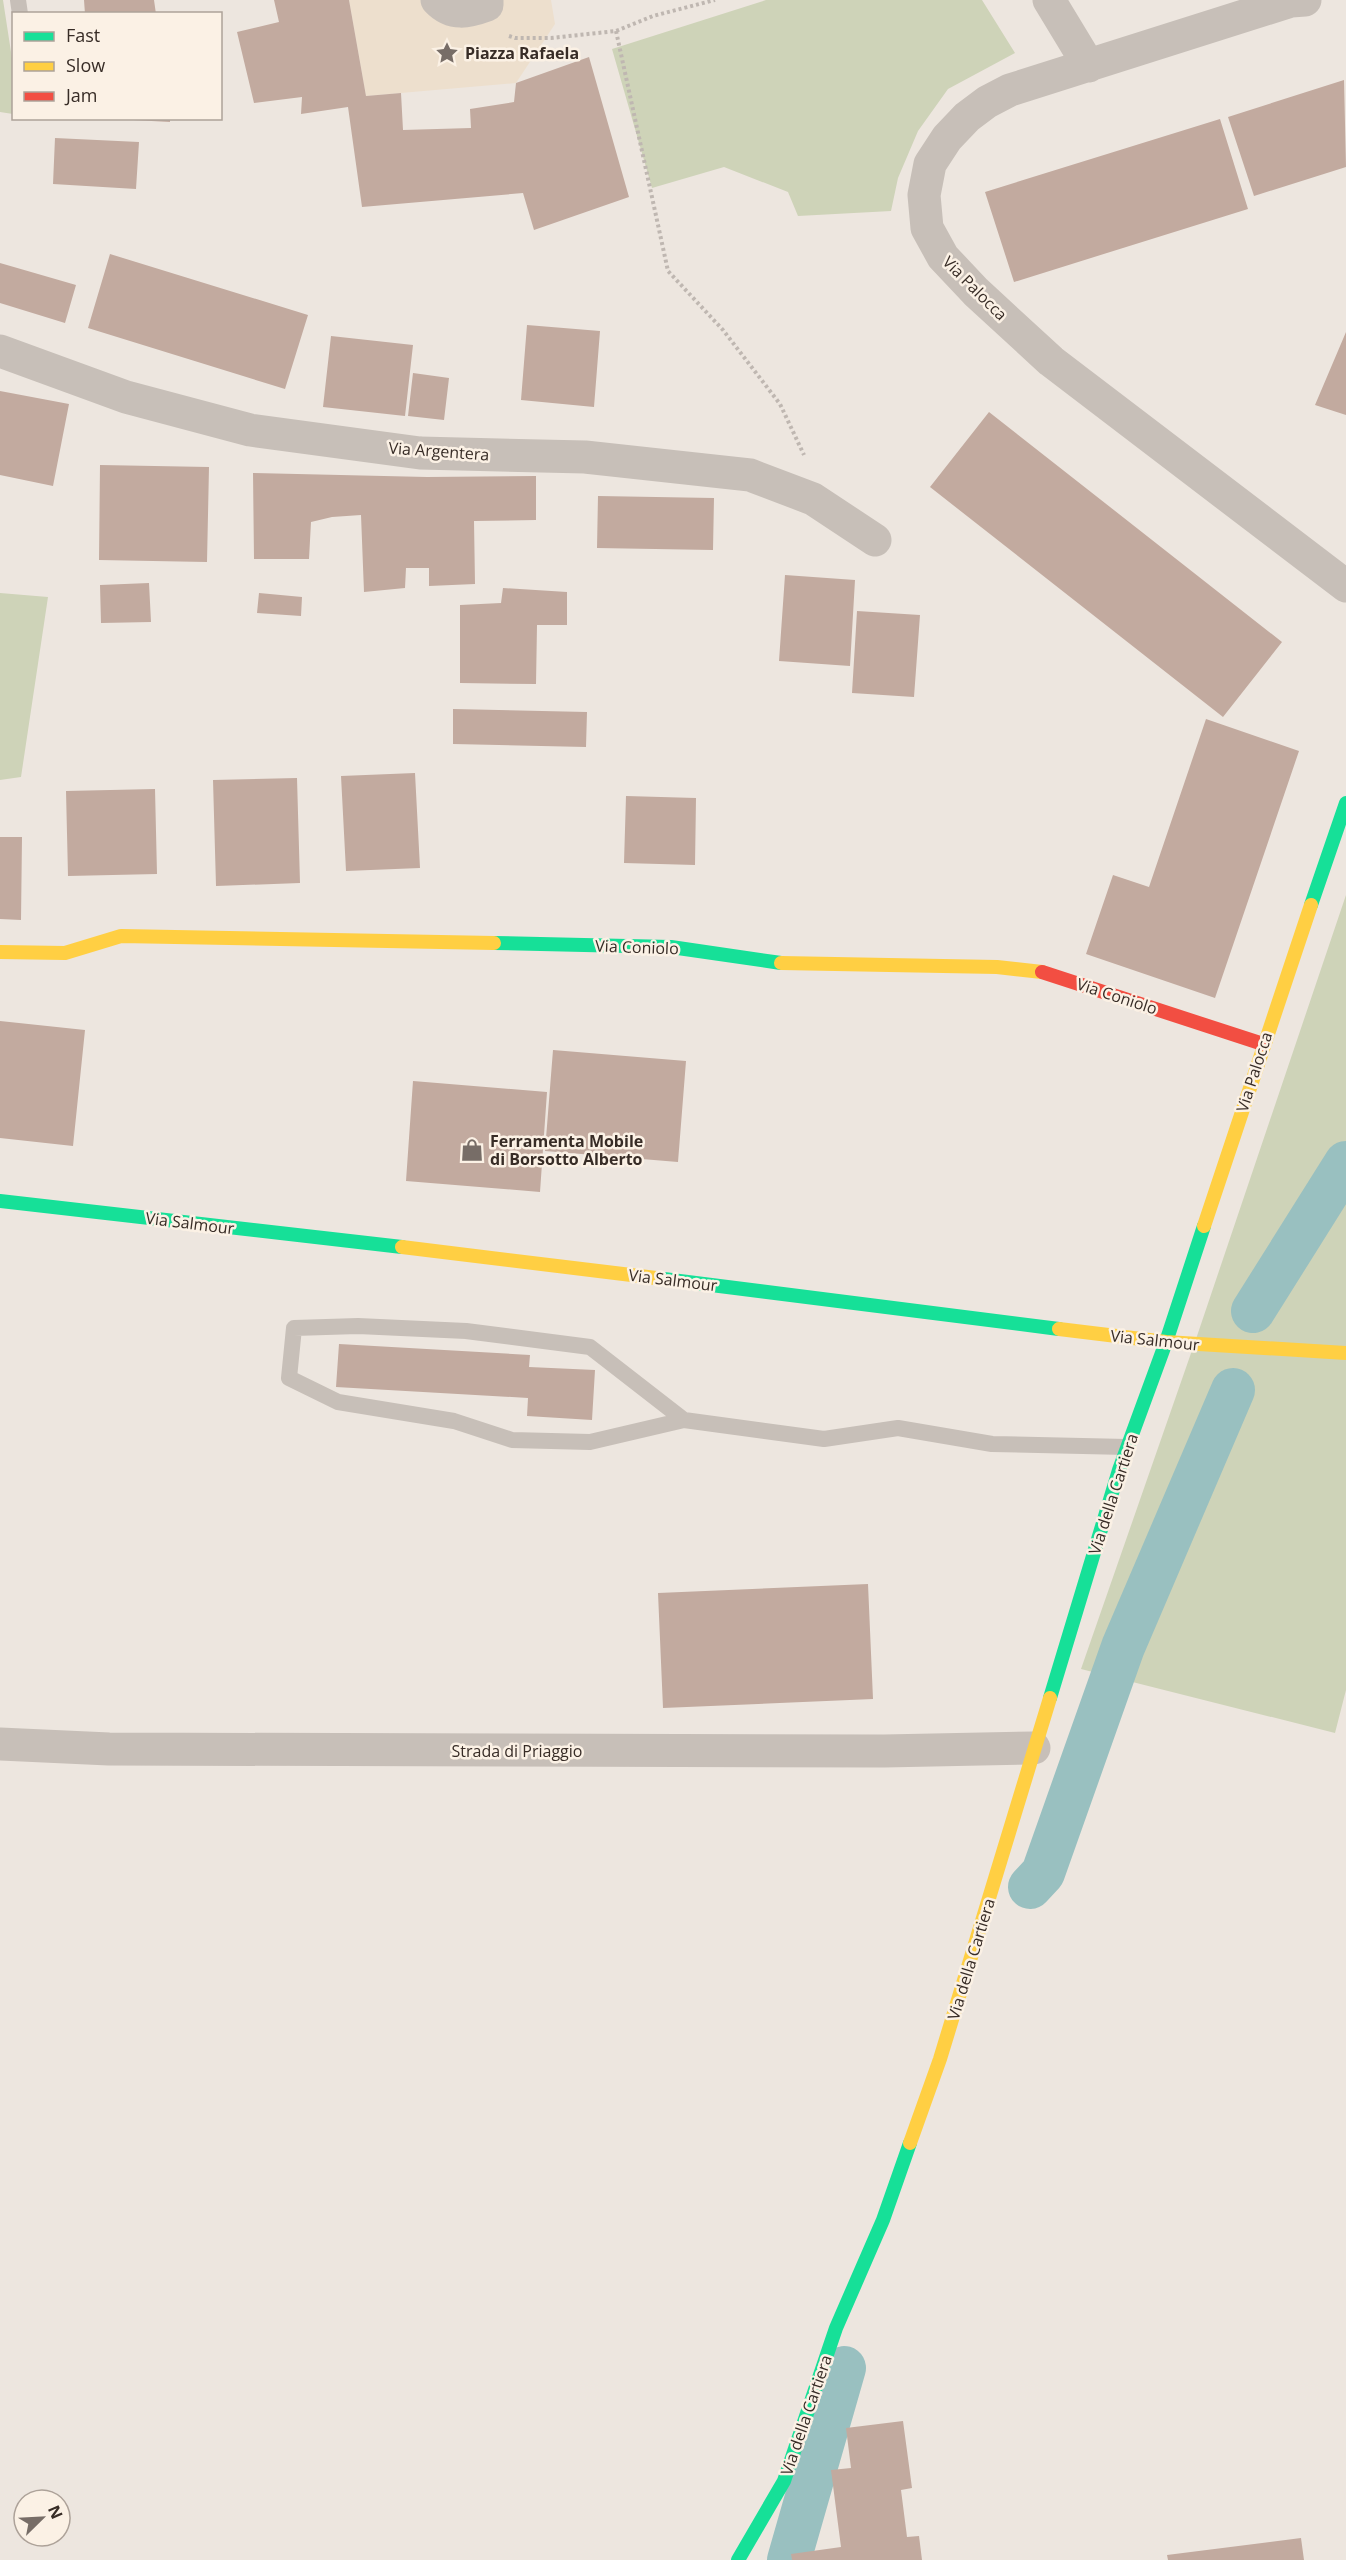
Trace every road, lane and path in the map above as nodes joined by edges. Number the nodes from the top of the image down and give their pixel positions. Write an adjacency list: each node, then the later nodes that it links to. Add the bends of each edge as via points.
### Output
1 (437, 0): 5 (street, via 453,12 469,12)
2 (715, 0): 6 (path, via 653,16)
3 (1049, 0): 7 (street)
4 (1297, 0): 7 (street, Via Palocca)
5 (487, 2): 6 (path, via 500,31 515,38)
6 (616, 31): 9 (path, via 668,271 723,330 780,404 813,473)
7 (1089, 66): 11 (street, Via Palocca, via 1010,90 967,117 930,164 924,195 927,228 943,257 1051,361)
8 (0, 351): 9 (street, Via Argentera, via 126,397 250,430 420,453 585,457 750,475)
9 (813, 499): 10 (street, Via Argentera)
10 (875, 540)
11 (1346, 586)
12 (1346, 803): 14 (street, Via Palocca)
13 (0, 952): 14 (street, Via Coniolo, via 65,953 121,936 670,946 771,963 997,967 1046,972)
14 (1263, 1044): 16 (street, Via Palocca)
15 (0, 1201): 16 (street, Via Salmour, via 524,1261)
16 (1166, 1342): 17 (street, Via Salmour); 19 (street, Via della Cartiera)
17 (1346, 1353)
18 (684, 1420): 18 (lane, via 590,1442 512,1440 454,1421 338,1402 289,1378 294,1328 466,1330 590,1347); 19 (lane, via 824,1439 898,1428 992,1444)
19 (1127, 1447): 21 (street, Via della Cartiera)
20 (0, 1744): 21 (street, Strada di Priaggio, via 167,1750)
21 (1034, 1748): 22 (street, Via della Cartiera, via 940,2059 884,2220 836,2328 784,2481)
22 (738, 2560)

